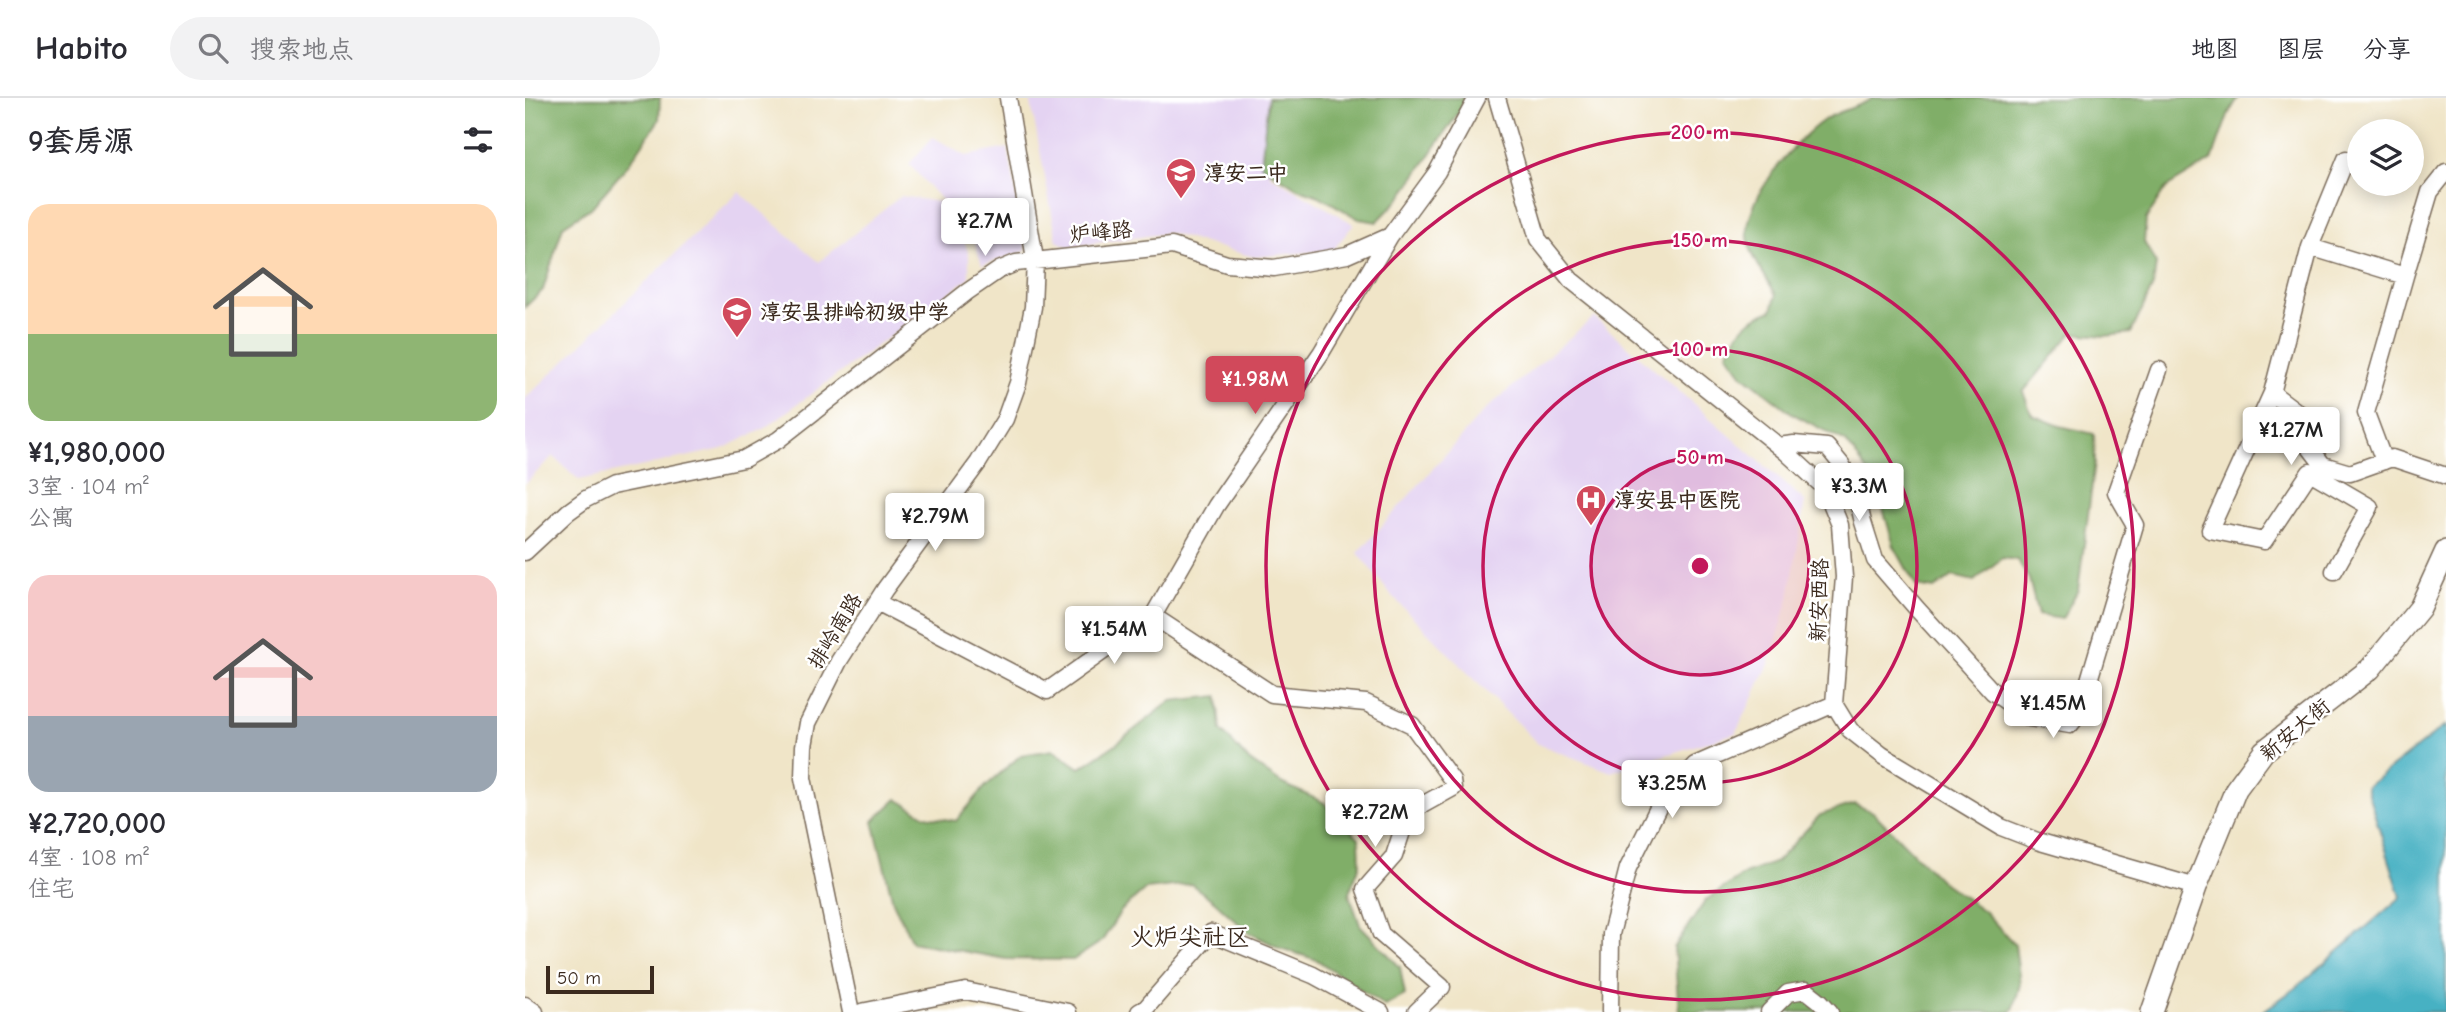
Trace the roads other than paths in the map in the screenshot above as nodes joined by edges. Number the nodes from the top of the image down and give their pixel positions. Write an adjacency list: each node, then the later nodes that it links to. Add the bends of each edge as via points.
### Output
1 (1007, 98): 8 (street, 排岭南路)
2 (1477, 98): 6 (street, 炉峰路, via 1437,172)
3 (1497, 98): 12 (street, 新安西路, via 1538,239 1571,279)
4 (2347, 159): 7 (street)
5 (2446, 172): 9 (street, via 2430,191)
6 (1390, 236): 8 (street, 炉峰路, via 1347,256 1274,268 1227,264 1172,246); 19 (street, via 1321,353 1216,506)
7 (2310, 247): 9 (street); 11 (street)
8 (1035, 259): 16 (street, 炉峰路, via 999,270 967,292 778,440 744,459 612,486 568,512); 18 (street, 排岭南路, via 1027,344 1006,419)
9 (2405, 276): 13 (street, via 2366,414)
10 (2159, 370): 12 (street, via 2116,492 2135,525 2080,714 2070,724 2029,718 1993,692 1918,610 1875,560 1854,485 1827,447)
11 (2271, 393): 13 (street, via 2304,417 2307,444 2323,465 2350,473); 17 (street, via 2210,530 2264,541 2309,472 2370,507)
12 (1778, 446): 20 (street, 新安西路, via 1825,488 1840,525 1844,577)
13 (2384, 461): 14 (street, via 2392,458)
14 (2446, 476)
15 (2446, 551): 21 (main road, 新安大街, via 2420,608 2370,669 2264,751 2236,789)
16 (525, 552)
17 (2334, 571)
18 (877, 602): 19 (street, via 1047,691); 24 (street, 排岭南路, via 823,692 808,723 804,747 803,778)
19 (1153, 616): 29 (street, via 1272,694 1366,703 1412,725 1452,780 1453,788 1408,813 1394,856 1365,889 1381,934 1442,987)
20 (1834, 704): 21 (street, via 1850,730 1882,755 2001,827); 30 (street, via 1695,765 1661,802 1628,869 1611,934)
21 (2196, 887): 33 (main road, 新安大街)
22 (525, 1005): 23 (street)
23 (535, 1012)
24 (851, 1012)
25 (861, 1012): 26 (street, via 966,990)
26 (1069, 1012)
27 (1139, 1012): 28 (street, via 1211,933 1313,975)
28 (1381, 1012)
29 (1416, 1012)
30 (1610, 1012)
31 (1769, 1012): 32 (street, via 1789,993 1806,990)
32 (1830, 1012)
33 (2152, 1012)

